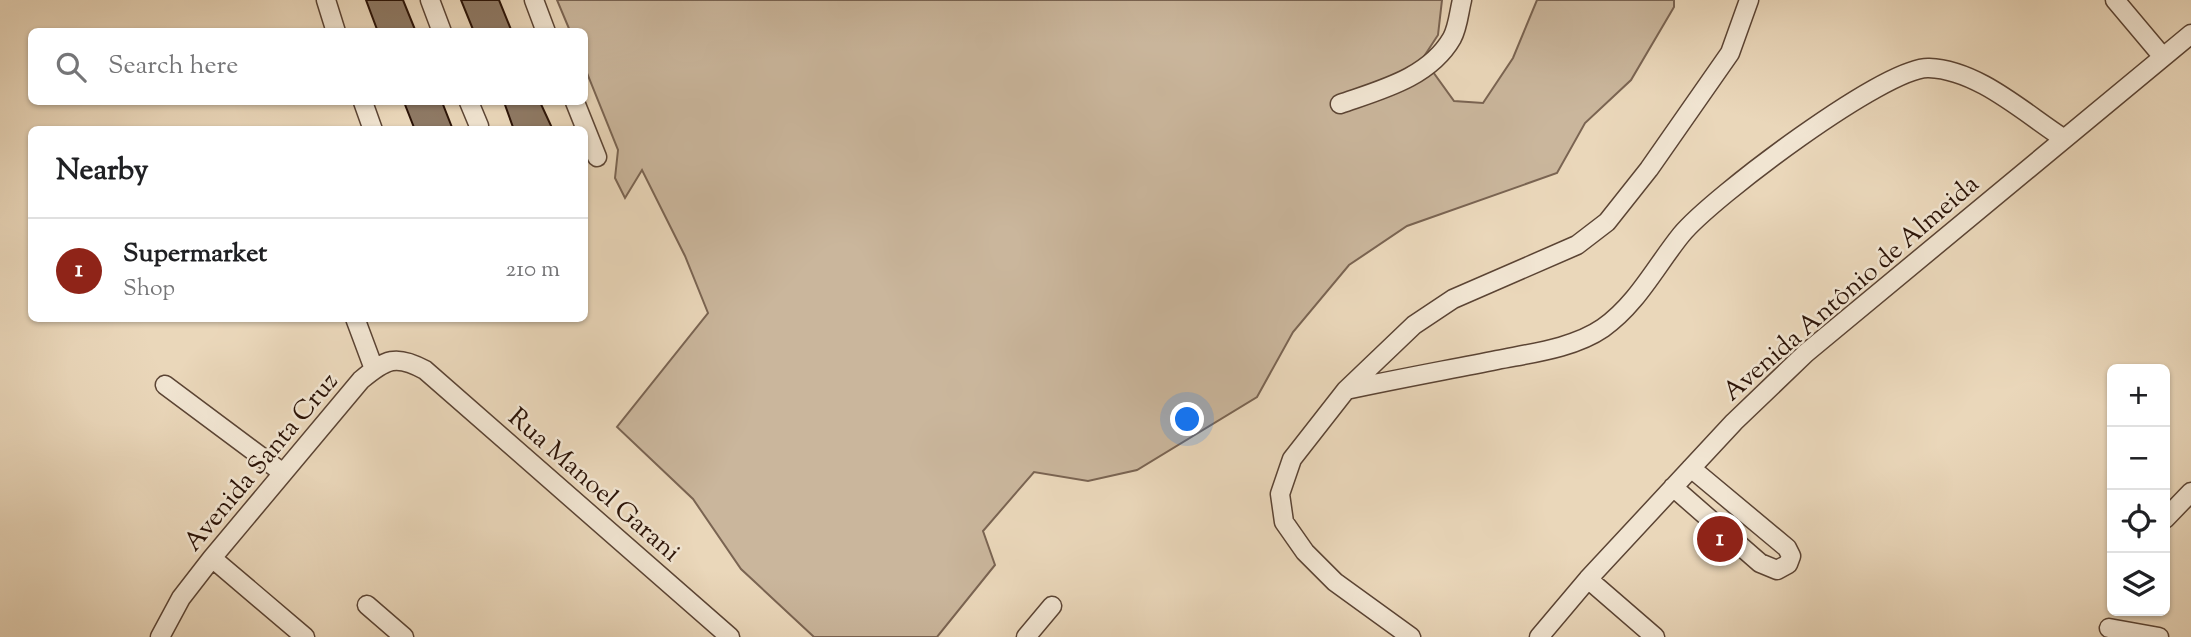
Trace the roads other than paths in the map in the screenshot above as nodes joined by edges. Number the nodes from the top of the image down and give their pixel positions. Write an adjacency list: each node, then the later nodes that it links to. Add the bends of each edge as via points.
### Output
1 (326, 0): 7 (street)
2 (429, 0): 8 (street)
3 (534, 0): 9 (street)
4 (1462, 0): 12 (street, via 1453,36 1436,58 1402,82)
5 (1749, 0): 26 (street, via 1730,53 1607,222 1577,245 1452,299 1414,325)
6 (2115, 0): 11 (street)
7 (335, 28)
8 (440, 28)
9 (545, 28)
10 (2191, 34): 11 (street, Avenida Antônio de Almeida)
11 (2163, 57): 20 (street, Avenida Antônio de Almeida)
12 (1340, 104)
13 (364, 105): 16 (street)
14 (470, 105): 17 (street)
15 (576, 105): 18 (street)
16 (372, 126)
17 (479, 126)
18 (585, 126)
19 (588, 134): 21 (street)
20 (2063, 138): 26 (street, via 1963,74 1926,67 1880,84 1710,205 1682,234 1633,301 1602,329 1556,348); 27 (street, Avenida Antônio de Almeida, via 1806,354)
21 (597, 157)
22 (356, 322): 23 (street)
23 (374, 369): 24 (street, Avenida Santa Cruz, via 404,359); 28 (street, Avenida Santa Cruz)
24 (425, 370): 40 (street, Rua Manoel Garani)
25 (165, 385): 28 (street)
26 (1346, 390): 42 (street, via 1292,459 1280,494 1284,522 1335,582)
27 (1691, 468): 29 (street, Avenida Antônio de Almeida); 29 (street, via 1787,548 1788,564 1777,570 1760,562)
28 (283, 473): 32 (street, Avenida Santa Cruz)
29 (1673, 487): 33 (street, Avenida Antônio de Almeida)
30 (2191, 492): 31 (street)
31 (2170, 514)
32 (212, 558): 37 (street, Avenida Santa Cruz, via 181,598); 38 (street)
33 (1588, 579): 43 (street, Avenida Antônio de Almeida); 44 (street)
34 (367, 605): 39 (street)
35 (1052, 606): 41 (street)
36 (2110, 625): 45 (street)
37 (160, 637)
38 (305, 637)
39 (404, 637)
40 (730, 637)
41 (1026, 637)
42 (1411, 637)
43 (1539, 637)
44 (1656, 637)
45 (2160, 637)

